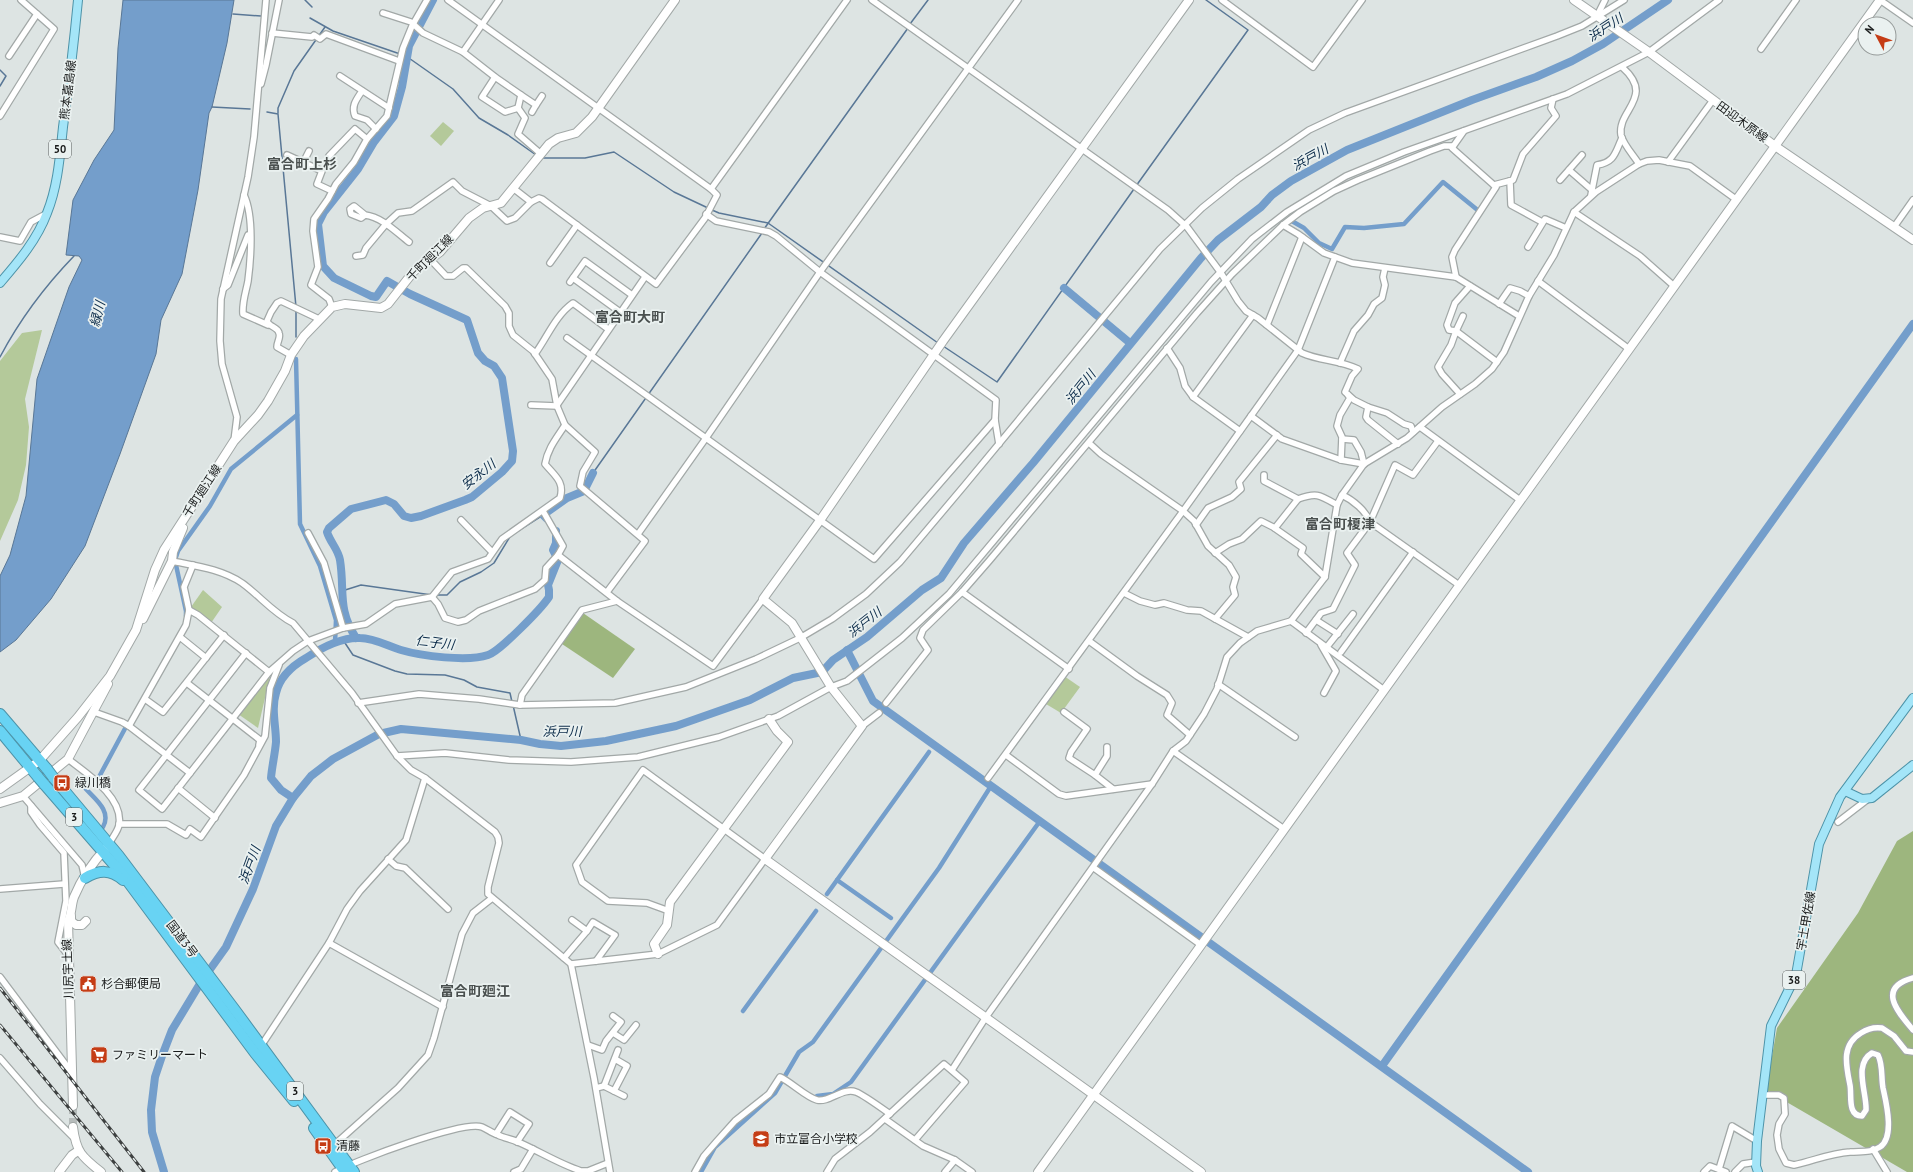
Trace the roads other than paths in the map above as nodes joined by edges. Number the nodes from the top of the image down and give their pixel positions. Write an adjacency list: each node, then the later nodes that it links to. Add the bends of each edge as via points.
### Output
1 (20, 0): 22 (street)
2 (78, 0): 78 (main road, 熊本嘉島線 / 50, via 58,164)
3 (266, 0): 39 (street)
4 (279, 0): 27 (street)
5 (427, 0): 26 (street)
6 (448, 0): 25 (street)
7 (499, 0): 25 (street)
8 (675, 0): 46 (street, 千町廻江線)
9 (847, 0): 69 (street)
10 (872, 0): 34 (street)
11 (1018, 0): 34 (street)
12 (1222, 0): 13 (street, via 1314,67)
13 (1362, 0)
14 (1574, 0): 23 (street, 田迎木原線)
15 (1605, 0): 23 (street)
16 (1624, 0): 23 (street)
17 (1719, 0): 30 (street)
18 (1796, 0): 28 (street)
19 (1880, 0): 24 (street); 54 (street)
20 (1188, 1): 55 (street)
21 (383, 13): 26 (street, via 411,22)
22 (37, 14): 31 (street); 48 (street, via 54,29)
23 (1596, 16): 30 (street, 田迎木原線); 83 (street, via 1582,26 1557,36 1345,113 1309,130 1238,179)
24 (1913, 23)
25 (482, 24): 29 (street); 46 (street)
26 (413, 25): 29 (street, via 423,33); 32 (street)
27 (272, 33): 32 (street, via 312,37 314,35 320,40 326,34); 39 (street)
28 (1761, 49)
29 (463, 52): 36 (street)
30 (1648, 52): 33 (street); 42 (street, 田迎木原線)
31 (9, 56)
32 (399, 60): 44 (street)
33 (1622, 67): 41 (street); 51 (street, via 1633,80 1636,95 1622,126)
34 (969, 70): 55 (street); 99 (street)
35 (340, 76): 37 (street)
36 (495, 77): 38 (street); 45 (street, via 482,97 505,112)
37 (362, 91): 44 (street); 49 (street, via 352,109 355,116 367,120)
38 (521, 95): 43 (street); 45 (street)
39 (258, 96): 72 (street)
40 (542, 96): 43 (street)
41 (1552, 99): 50 (street); 66 (street, via 1552,108 1556,116 1523,154 1513,180)
42 (1713, 100): 54 (street, 田迎木原線); 61 (street)
43 (536, 105): 47 (street)
44 (389, 108): 49 (street, via 387,116)
45 (518, 108): 57 (street, via 525,118 518,134)
46 (599, 109): 57 (street, 千町廻江線, via 584,127 576,133 558,138); 69 (street)
47 (532, 112)
48 (0, 116)
49 (376, 129): 52 (street)
50 (1464, 131): 53 (street); 100 (street, via 1373,164 1322,189 1252,239)
51 (1622, 138): 63 (street); 71 (street, via 1610,161 1597,165)
52 (367, 139): 59 (street, via 355,129); 70 (street, via 354,162)
53 (1453, 146): 67 (street, via 1452,148); 85 (street, via 1430,151 1358,180 1300,212)
54 (1775, 146): 73 (street); 86 (street, 田迎木原線)
55 (1082, 149): 83 (street); 126 (street)
56 (309, 151): 62 (street)
57 (540, 154): 68 (street, 千町廻江線)
58 (287, 155): 62 (street)
59 (329, 156)
60 (1582, 156): 64 (street)
61 (1668, 162): 63 (street, via 1646,161); 73 (street, via 1690,166)
62 (303, 163): 70 (street, via 322,171 317,184)
63 (1640, 164): 71 (street)
64 (1569, 170): 65 (street); 71 (street)
65 (1560, 180)
66 (1510, 181): 67 (street); 81 (street, via 1511,205)
67 (1494, 185): 102 (street, via 1496,187 1452,257)
68 (513, 188): 75 (street); 76 (street, 千町廻江線, via 501,203)
69 (711, 189): 79 (street, via 717,195)
70 (332, 191): 112 (street, via 314,219 318,267 311,285 329,299)
71 (1592, 193): 77 (street)
72 (244, 194): 88 (street); 108 (street)
73 (1737, 200): 107 (street)
74 (1913, 200): 86 (street)
75 (531, 202): 76 (street, via 515,218 507,221); 84 (street, via 539,198)
76 (491, 206): 82 (street, via 462,191 453,182 412,211 398,213); 96 (street, 千町廻江線, via 469,218)
77 (1574, 212): 87 (street); 107 (street, via 1640,256)
78 (47, 214): 89 (street, via 31,222 20,241); 105 (main road, 熊本嘉島線 / 50, via 29,246)
79 (706, 214): 99 (street, via 716,221 768,232); 101 (street, via 656,284)
80 (365, 215): 82 (street)
81 (1542, 222): 87 (street, via 1545,219); 93 (street)
82 (386, 224): 92 (street); 94 (street, via 363,255)
83 (1184, 224): 100 (street); 150 (street, via 1160,249)
84 (577, 225): 97 (street); 101 (street)
85 (1283, 225): 90 (street); 103 (street)
86 (1894, 227): 91 (street, 田迎木原線)
87 (1566, 228): 104 (street)
88 (250, 229): 108 (street, via 228,284); 118 (street, via 249,274 243,299 243,314)
89 (0, 237)
90 (1302, 237): 95 (street, via 1324,253); 119 (street)
91 (1913, 240)
92 (409, 242)
93 (1528, 247)
94 (356, 256)
95 (1335, 257): 98 (street, via 1352,264); 125 (street)
96 (430, 260): 112 (street, 千町廻江線, via 414,271 397,295 381,308 345,304); 127 (street, via 446,276 453,276 466,268 505,306 509,313 511,332)
97 (550, 263)
98 (1385, 268): 102 (street); 131 (street, via 1385,292 1354,331)
99 (822, 270): 126 (street); 145 (street)
100 (1221, 273): 103 (street); 209 (street, via 949,594 874,660 845,682)
101 (645, 277): 109 (street)
102 (1456, 277): 106 (street)
103 (1226, 281): 114 (street, via 1238,301); 123 (street)
104 (1538, 282): 110 (street); 124 (street)
105 (0, 283)
106 (1470, 286): 111 (street); 121 (street, via 1455,303 1447,325 1449,330)
107 (1674, 286): 124 (street)
108 (223, 289): 148 (street, via 220,341 222,364 237,417)
109 (632, 295): 113 (street); 113 (street, via 585,261 572,280)
110 (1529, 296): 111 (street, via 1520,290 1510,288); 116 (street)
111 (1499, 304): 116 (street)
112 (332, 307): 117 (street, 千町廻江線)
113 (620, 312): 120 (street)
114 (1253, 315): 119 (street); 134 (street)
115 (1463, 316): 121 (street)
116 (1519, 316): 130 (street, via 1504,352)
117 (319, 319): 118 (street, via 281,301 277,303 267,322); 128 (street, 千町廻江線)
118 (268, 325): 128 (street, via 280,334 277,347)
119 (1267, 325): 125 (street)
120 (608, 329): 127 (street, via 573,303 558,317); 129 (street)
121 (1456, 331): 130 (street); 133 (street, via 1438,367)
122 (567, 338): 129 (street)
123 (1167, 348): 134 (street, via 1180,368); 149 (street)
124 (1629, 349): 157 (street)
125 (1298, 350): 131 (street, via 1311,357); 138 (street)
126 (935, 353): 139 (street, via 996,400); 162 (street)
127 (535, 354): 136 (street, via 552,379)
128 (291, 355): 148 (street, 千町廻江線, via 285,371 258,416)
129 (590, 355): 136 (street); 145 (street)
130 (1497, 362): 133 (street, via 1475,384)
131 (1340, 363): 132 (street, via 1358,369)
132 (1345, 392): 137 (street); 146 (street, via 1350,398 1337,426)
133 (1460, 394): 141 (street)
134 (1193, 397): 142 (street)
135 (531, 405): 136 (street)
136 (556, 406): 140 (street)
137 (1368, 407): 143 (street, via 1387,413 1411,426); 151 (street, via 1368,420)
138 (1251, 416): 142 (street); 144 (street)
139 (995, 420): 150 (street); 162 (street, via 874,558)
140 (565, 425): 160 (street, via 552,443 545,464 561,484 560,498); 168 (street, via 595,452 583,472 580,486)
141 (1420, 427): 143 (street); 147 (street)
142 (1240, 431): 161 (street)
143 (1413, 432): 151 (street)
144 (1277, 434): 152 (street, via 1282,439); 165 (street, via 1239,482 1241,489 1232,497 1208,508)
145 (706, 438): 162 (street); 168 (street)
146 (1342, 439): 152 (street); 153 (street, via 1354,440)
147 (1438, 441): 157 (street); 164 (street, via 1412,475 1395,465)
148 (234, 442): 159 (street, 千町廻江線)
149 (1089, 443): 161 (street); 178 (street)
150 (999, 444): 195 (street, via 925,534 878,584 837,615)
151 (1398, 444): 153 (street)
152 (1340, 460): 153 (street)
153 (1364, 464): 155 (street)
154 (1264, 475): 156 (street, via 1264,481)
155 (1342, 495): 158 (street); 164 (street, via 1354,502 1368,516)
156 (1298, 499): 158 (street, via 1319,495); 166 (street)
157 (1520, 500): 176 (street)
158 (1337, 505): 175 (street)
159 (191, 508): 173 (street, via 173,552); 189 (street, 千町廻江線, via 164,550)
160 (543, 512): 169 (street, via 524,522 502,539); 172 (street, via 563,546)
161 (1183, 512): 165 (street); 179 (street)
162 (821, 519): 181 (street)
163 (461, 520): 169 (street)
164 (1370, 522): 170 (street); 186 (street, via 1347,553 1355,565 1333,609 1321,613)
165 (1196, 525): 171 (street)
166 (1275, 528): 171 (street, via 1261,521 1242,540 1229,544); 175 (street, via 1303,548 1301,554)
167 (308, 533): 188 (street, via 324,564)
168 (638, 534): 177 (street, via 645,542)
169 (492, 552): 180 (street, via 488,559 452,572)
170 (1414, 552): 176 (street); 200 (street)
171 (1215, 553): 185 (street, via 1229,565 1236,577 1233,587 1235,595)
172 (558, 555): 177 (street); 180 (street, via 546,568 545,580 535,589 479,611 466,620 458,622 445,618)
173 (172, 561): 174 (street); 189 (street)
174 (193, 565): 183 (street, via 184,588); 197 (street, via 213,570 243,584 280,616 293,622)
175 (1325, 577): 187 (street)
176 (1459, 585): 210 (street)
177 (607, 592): 182 (street)
178 (962, 592): 204 (street); 216 (street, via 923,630 920,638 928,650)
179 (1124, 593): 185 (street, via 1155,605 1164,602 1187,610 1201,611); 196 (street)
180 (432, 596): 188 (street, via 395,604 366,624)
181 (763, 598): 182 (street, via 713,666); 195 (street, via 789,619)
182 (617, 601): 217 (street, via 582,610 522,695)
183 (189, 610): 192 (street); 193 (street)
184 (1353, 614): 191 (street)
185 (1215, 619): 194 (street)
186 (1316, 620): 190 (street); 191 (street)
187 (1291, 621): 190 (street); 194 (street, via 1269,626)
188 (342, 628): 197 (street)
189 (136, 630): 206 (street, 千町廻江線)
190 (1306, 633): 198 (street)
191 (1338, 634): 199 (street)
192 (224, 635): 201 (street); 202 (street)
193 (180, 637): 202 (street); 213 (street)
194 (1248, 637): 208 (street, via 1228,657)
195 (800, 638): 209 (street); 217 (street, via 686,687 616,703)
196 (1089, 641): 204 (street); 227 (street, via 1167,695 1172,703 1167,715)
197 (308, 642): 203 (street); 215 (street)
198 (1320, 643): 199 (street); 211 (street, via 1336,671)
199 (1326, 648): 210 (street)
200 (1341, 652)
201 (246, 653): 205 (street); 214 (street)
202 (206, 658): 207 (street)
203 (280, 663): 205 (street); 230 (street, via 270,688 265,736)
204 (1069, 669): 233 (street)
205 (269, 672): 222 (street)
206 (110, 676): 218 (street, 千町廻江線); 235 (street, 千町廻江線, via 78,717)
207 (187, 683): 213 (street, via 163,712); 214 (street)
208 (1218, 684): 227 (street, via 1212,701); 228 (street)
209 (831, 688): 223 (street); 225 (street)
210 (1384, 690): 255 (street)
211 (1324, 692)
212 (1913, 698): 247 (main road, 宇土甲佐線 / 38)
213 (145, 699): 224 (street)
214 (209, 700): 222 (street); 232 (street)
215 (358, 703): 217 (street, via 419,694); 234 (street)
216 (886, 703)
217 (520, 705)
218 (94, 712): 224 (street); 236 (street, 千町廻江線)
219 (1064, 712): 240 (street, via 1087,729 1069,758)
220 (878, 713): 225 (street)
221 (0, 714): 235 (highway, 国道3号 / 3)
222 (232, 719): 230 (street, via 260,740); 239 (street)
223 (769, 719): 234 (street, via 719,737 638,757 571,762 508,760 445,753); 256 (street, via 788,742)
224 (130, 726): 232 (street)
225 (862, 726): 258 (street)
226 (0, 731): 237 (highway, 国道3号 / 3)
227 (1190, 735): 231 (street, via 1186,742)
228 (1295, 737)
229 (1107, 747): 240 (street, via 1107,756)
230 (258, 749): 252 (street)
231 (1173, 751): 243 (street); 255 (street)
232 (167, 755): 239 (street); 244 (street, via 140,790 162,809)
233 (1006, 755): 242 (street); 246 (street, via 1059,794 1066,796)
234 (398, 756): 241 (street, via 411,770)
235 (37, 758): 237 (street, 千町廻江線); 257 (highway, 国道3号 / 3)
236 (68, 758): 248 (street); 254 (street, via 112,798)
237 (28, 765): 245 (street, 千町廻江線); 257 (highway, 国道3号 / 3)
238 (1913, 765): 249 (main road)
239 (190, 773): 244 (street)
240 (1095, 775): 246 (street)
241 (425, 778): 259 (street, via 406,840); 265 (street, via 479,819 498,837 498,854 488,887)
242 (988, 778)
243 (1152, 784): 246 (street); 260 (street)
244 (178, 788): 252 (street)
245 (0, 789)
246 (1113, 790)
247 (1845, 790): 249 (main road); 300 (main road, 宇土甲佐線 / 38, via 1834,808 1819,844 1796,975 1771,1026)
248 (23, 796): 250 (street); 251 (street)
249 (1868, 799): 253 (street)
250 (0, 803)
251 (31, 806): 261 (street, via 82,865); 262 (street, via 31,812 40,825 64,853)
252 (215, 818): 254 (street, via 201,837 190,829 186,835 167,824)
253 (1838, 822)
254 (119, 824): 257 (street)
255 (1284, 829): 273 (street)
256 (724, 830): 258 (street); 267 (street, via 670,902); 267 (street, via 643,770 576,866 582,882 608,901 647,904)
257 (106, 847): 261 (street, 川尻宇土線); 264 (highway, 国道3号 / 3); 277 (highway, 国道3号 / 3)
258 (765, 859): 274 (street, via 717,924); 284 (street)
259 (388, 860): 266 (street, via 396,866 405,868); 272 (street, via 359,892)
260 (1095, 867): 273 (street); 284 (street)
261 (85, 878): 264 (highway, via 98,872 107,872 122,878); 268 (street, 川尻宇土線, via 70,907)
262 (64, 884): 263 (street); 275 (street, via 66,901 58,942)
263 (0, 889)
264 (134, 889): 277 (highway, 国道3号 / 3)
265 (491, 899): 276 (street); 282 (street, via 473,913 462,934)
266 (448, 909)
267 (669, 911): 274 (street, via 667,925 654,944)
268 (71, 916): 270 (street, via 71,921 76,925 82,925); 275 (street, 川尻宇土線, via 68,921)
269 (572, 920): 271 (street)
270 (86, 921)
271 (587, 931): 276 (street); 278 (street, via 593,922 615,935)
272 (329, 943): 282 (street); 289 (street)
273 (1202, 944): 299 (street)
274 (658, 954): 278 (street)
275 (68, 955): 295 (street, 川尻宇土線)
276 (564, 958): 279 (street)
277 (193, 960): 289 (highway, 国道3号 / 3, via 235,1010); 289 (highway, 国道3号 / 3, via 229,1018)
278 (596, 961): 279 (street)
279 (571, 964): 288 (street)
280 (0, 977): 295 (street)
281 (1913, 978): 286 (street, via 1898,986 1893,996 1896,1009)
282 (443, 1008): 311 (street, via 430,1049 417,1069)
283 (613, 1016): 287 (street, via 620,1022)
284 (986, 1017): 294 (street); 299 (street)
285 (636, 1025): 287 (street, via 624,1040)
286 (1913, 1030)
287 (613, 1033): 288 (street, via 602,1050)
288 (588, 1045): 297 (street)
289 (258, 1049): 311 (highway, 国道3号 / 3); 319 (highway, 国道3号 / 3)
290 (618, 1050): 293 (street)
291 (1913, 1052): 313 (street, via 1906,1051 1894,1036 1878,1027 1860,1033 1847,1048 1850,1097 1854,1112 1859,1116 1866,1110 1864,1059 1875,1053 1880,1060 1888,1107 1888,1128 1881,1146)
292 (0, 1058): 307 (street, via 40,1104)
293 (615, 1059): 296 (street); 298 (street, via 628,1066)
294 (952, 1070): 303 (street, via 944,1064); 308 (street, via 965,1082)
295 (72, 1073): 302 (street, 川尻宇土線)
296 (604, 1086): 297 (street); 298 (street)
297 (596, 1088): 317 (street)
298 (614, 1091): 301 (street)
299 (1093, 1095): 328 (street); 329 (street)
300 (1762, 1095): 309 (main road, 宇土甲佐線 / 38); 313 (street, via 1779,1095 1784,1098 1785,1114 1779,1124 1777,1135 1779,1149 1786,1163 1794,1165)
301 (624, 1096)
302 (73, 1106)
303 (890, 1114): 304 (street); 324 (street, via 856,1091 816,1100 780,1077 769,1094 735,1121 717,1141)
304 (885, 1119): 308 (street); 325 (street, via 836,1159)
305 (73, 1127): 307 (street)
306 (496, 1134): 310 (street); 310 (street, via 510,1112 529,1124); 319 (street, via 480,1126 453,1130 414,1141)
307 (75, 1138): 314 (street)
308 (915, 1140): 315 (street)
309 (1757, 1141): 316 (main road, 宇土甲佐線 / 38); 318 (street, via 1732,1126)
310 (518, 1142): 312 (street)
311 (334, 1144): 319 (highway, 国道3号 / 3)
312 (533, 1149): 317 (street, via 581,1171); 322 (street, via 521,1169)
313 (1873, 1149): 334 (street)
314 (78, 1151): 320 (street); 321 (street)
315 (955, 1160): 326 (street); 327 (street)
316 (1756, 1162): 332 (street, via 1743,1164); 333 (main road, 宇土甲佐線 / 38)
317 (608, 1163): 323 (street)
318 (1719, 1169): 330 (street, via 1710,1166); 331 (street)
319 (345, 1170)
320 (59, 1172)
321 (101, 1172)
322 (514, 1172)
323 (610, 1172)
324 (695, 1172)
325 (827, 1172)
326 (945, 1172)
327 (972, 1172)
328 (1038, 1172)
329 (1201, 1172)
330 (1704, 1172)
331 (1726, 1172)
332 (1735, 1172)
333 (1758, 1172)
334 (1887, 1172)

